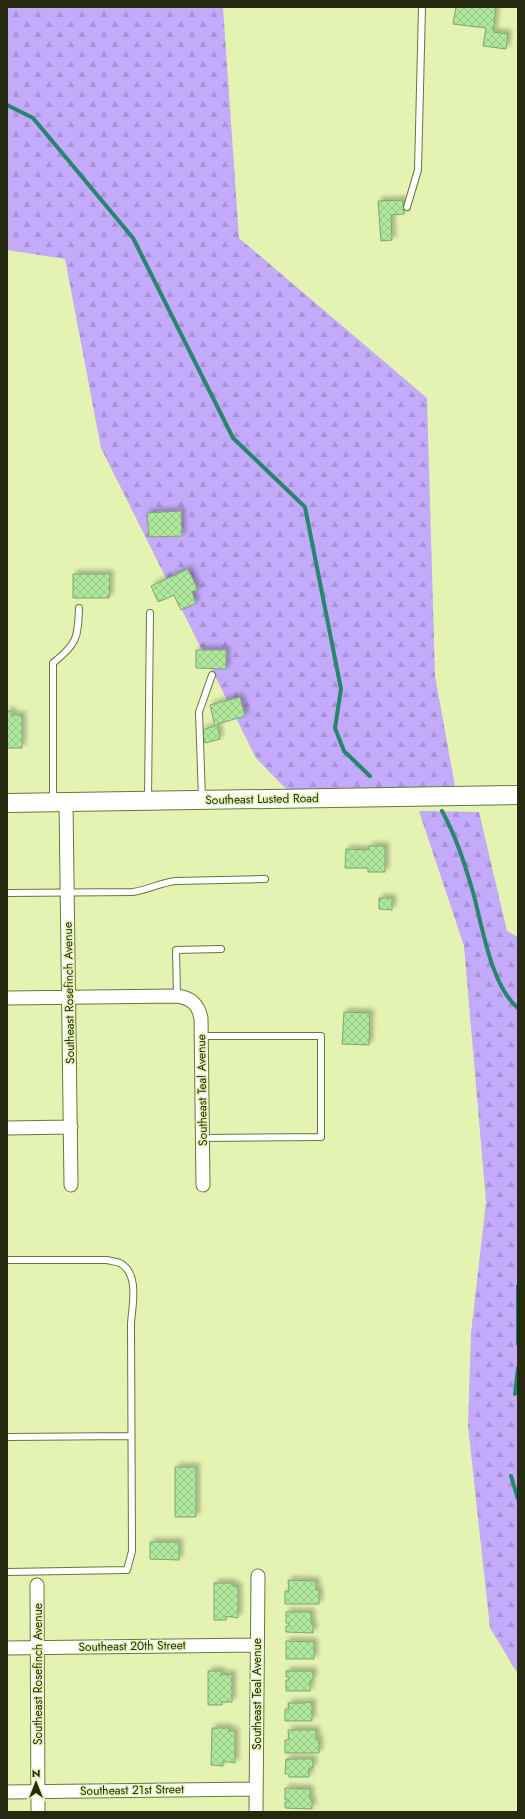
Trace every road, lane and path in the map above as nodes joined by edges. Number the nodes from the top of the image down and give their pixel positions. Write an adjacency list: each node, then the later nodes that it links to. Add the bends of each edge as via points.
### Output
1 (422, 7): 2 (lane, via 418,170)
2 (407, 207)
3 (79, 608): 9 (lane, via 79,632 70,650 53,663)
4 (150, 613): 7 (lane)
5 (212, 675): 8 (lane, via 199,712)
6 (518, 795): 8 (main road, Southeast Lusted Road)
7 (148, 800): 8 (main road, Southeast Lusted Road); 9 (main road, Southeast Lusted Road)
8 (202, 800)
9 (59, 802): 10 (main road, Southeast Lusted Road); 12 (street, Southeast Rosefinch Avenue)
10 (7, 803)
11 (264, 879): 12 (lane, via 175,881 132,892)
12 (67, 893): 13 (lane); 15 (street, Southeast Rosefinch Avenue)
13 (7, 894)
14 (221, 949): 16 (lane, via 176,950)
15 (69, 996): 16 (street); 17 (street); 19 (street, Southeast Rosefinch Avenue)
16 (183, 997): 18 (street, Southeast Teal Avenue, via 194,1002 199,1011)
17 (7, 998)
18 (201, 1036): 21 (street, Southeast Teal Avenue); 21 (lane, via 321,1036 321,1137)
19 (71, 1127): 20 (street); 22 (street, Southeast Rosefinch Avenue)
20 (7, 1128)
21 (203, 1138): 23 (street, Southeast Teal Avenue)
22 (71, 1185)
23 (203, 1185)
24 (7, 1260): 25 (lane, via 108,1260 120,1263 128,1271 133,1296)
25 (131, 1436): 26 (lane); 27 (lane, via 132,1551 127,1570)
26 (7, 1437)
27 (7, 1572)
28 (258, 1576): 30 (street, Southeast Teal Avenue)
29 (37, 1585): 31 (street, Southeast Rosefinch Avenue)
30 (257, 1644): 31 (street, Southeast 20th Street); 33 (street, Southeast Teal Avenue)
31 (38, 1647): 32 (street, Southeast 20th Street); 35 (street, Southeast Rosefinch Avenue)
32 (7, 1648)
33 (256, 1789): 35 (street, Southeast 21st Street); 37 (street, Southeast Teal Avenue)
34 (7, 1792): 35 (street, Southeast 21st Street)
35 (38, 1792): 36 (street, Southeast Rosefinch Avenue)
36 (38, 1812)
37 (256, 1812)

